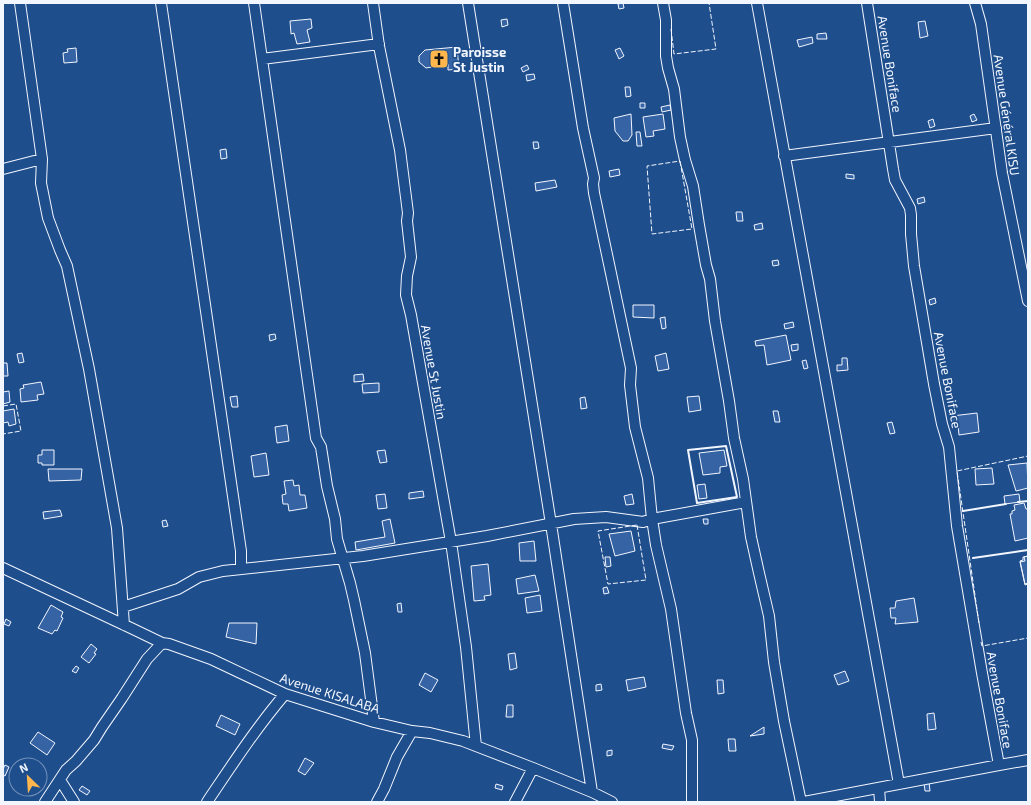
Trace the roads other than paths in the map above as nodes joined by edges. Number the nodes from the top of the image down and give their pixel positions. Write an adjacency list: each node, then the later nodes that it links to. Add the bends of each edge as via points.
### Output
1 (20, 3): 16 (street)
2 (161, 3): 25 (street, via 242,551)
3 (254, 3): 12 (street)
4 (373, 3): 11 (street, Avenue St Justin)
5 (468, 3): 21 (street)
6 (563, 3): 20 (street, via 583,128 594,178 594,193 631,368 630,385 635,427 648,478)
7 (663, 3): 19 (street, via 666,20 666,56 710,280 717,336)
8 (756, 3): 15 (street)
9 (867, 3): 14 (street, Avenue Boniface)
10 (975, 3): 13 (street, Avenue Général KISU, via 981,24)
11 (379, 44): 12 (street); 22 (street, Avenue St Justin, via 400,150 408,213 411,257 406,295 412,315)
12 (262, 59): 23 (street, via 316,438 321,447 337,539)
13 (996, 128): 14 (street); 18 (street, Avenue Général KISU, via 1002,173)
14 (889, 142): 15 (street); 34 (street, Avenue Boniface, via 895,180 910,208 914,266 934,384 942,424 950,447 957,526)
15 (784, 156): 37 (street)
16 (42, 159): 17 (street); 26 (street, via 41,183 48,218 68,266 89,368 116,528)
17 (3, 170)
18 (1028, 301)
19 (746, 502): 20 (street); 47 (street, via 769,616 784,721)
20 (652, 519): 21 (street, via 643,522 606,517 574,519); 46 (street, via 671,609 692,740)
21 (551, 524): 22 (street); 39 (street)
22 (451, 542): 23 (street); 32 (street, Avenue St Justin, via 466,647)
23 (343, 558): 25 (street); 30 (street, via 365,653)
24 (3, 568): 27 (street, Avenue KISALABA)
25 (241, 568): 26 (street, via 199,577 178,589)
26 (123, 607): 27 (street)
27 (124, 625): 28 (street, Avenue KISALABA)
28 (162, 643): 29 (street, Avenue KISALABA, via 211,659); 36 (street, via 147,659 94,740)
29 (285, 694): 30 (street, Avenue KISALABA); 42 (street, via 272,708)
30 (374, 722): 31 (street, Avenue KISALABA)
31 (412, 731): 32 (street, Avenue KISALABA, via 443,736); 43 (street)
32 (476, 746): 35 (street, Avenue KISALABA)
33 (1028, 760): 34 (street)
34 (999, 765): 37 (street)
35 (533, 768): 39 (street, Avenue KISALABA); 44 (street)
36 (60, 780): 40 (street); 41 (street)
37 (899, 784): 38 (street)
38 (879, 788): 48 (street); 49 (street)
39 (592, 792): 45 (street, Avenue KISALABA)
40 (45, 802)
41 (74, 802)
42 (207, 802)
43 (377, 802)
44 (514, 802)
45 (612, 802)
46 (692, 802)
47 (801, 802)
48 (804, 802)
49 (880, 802)

